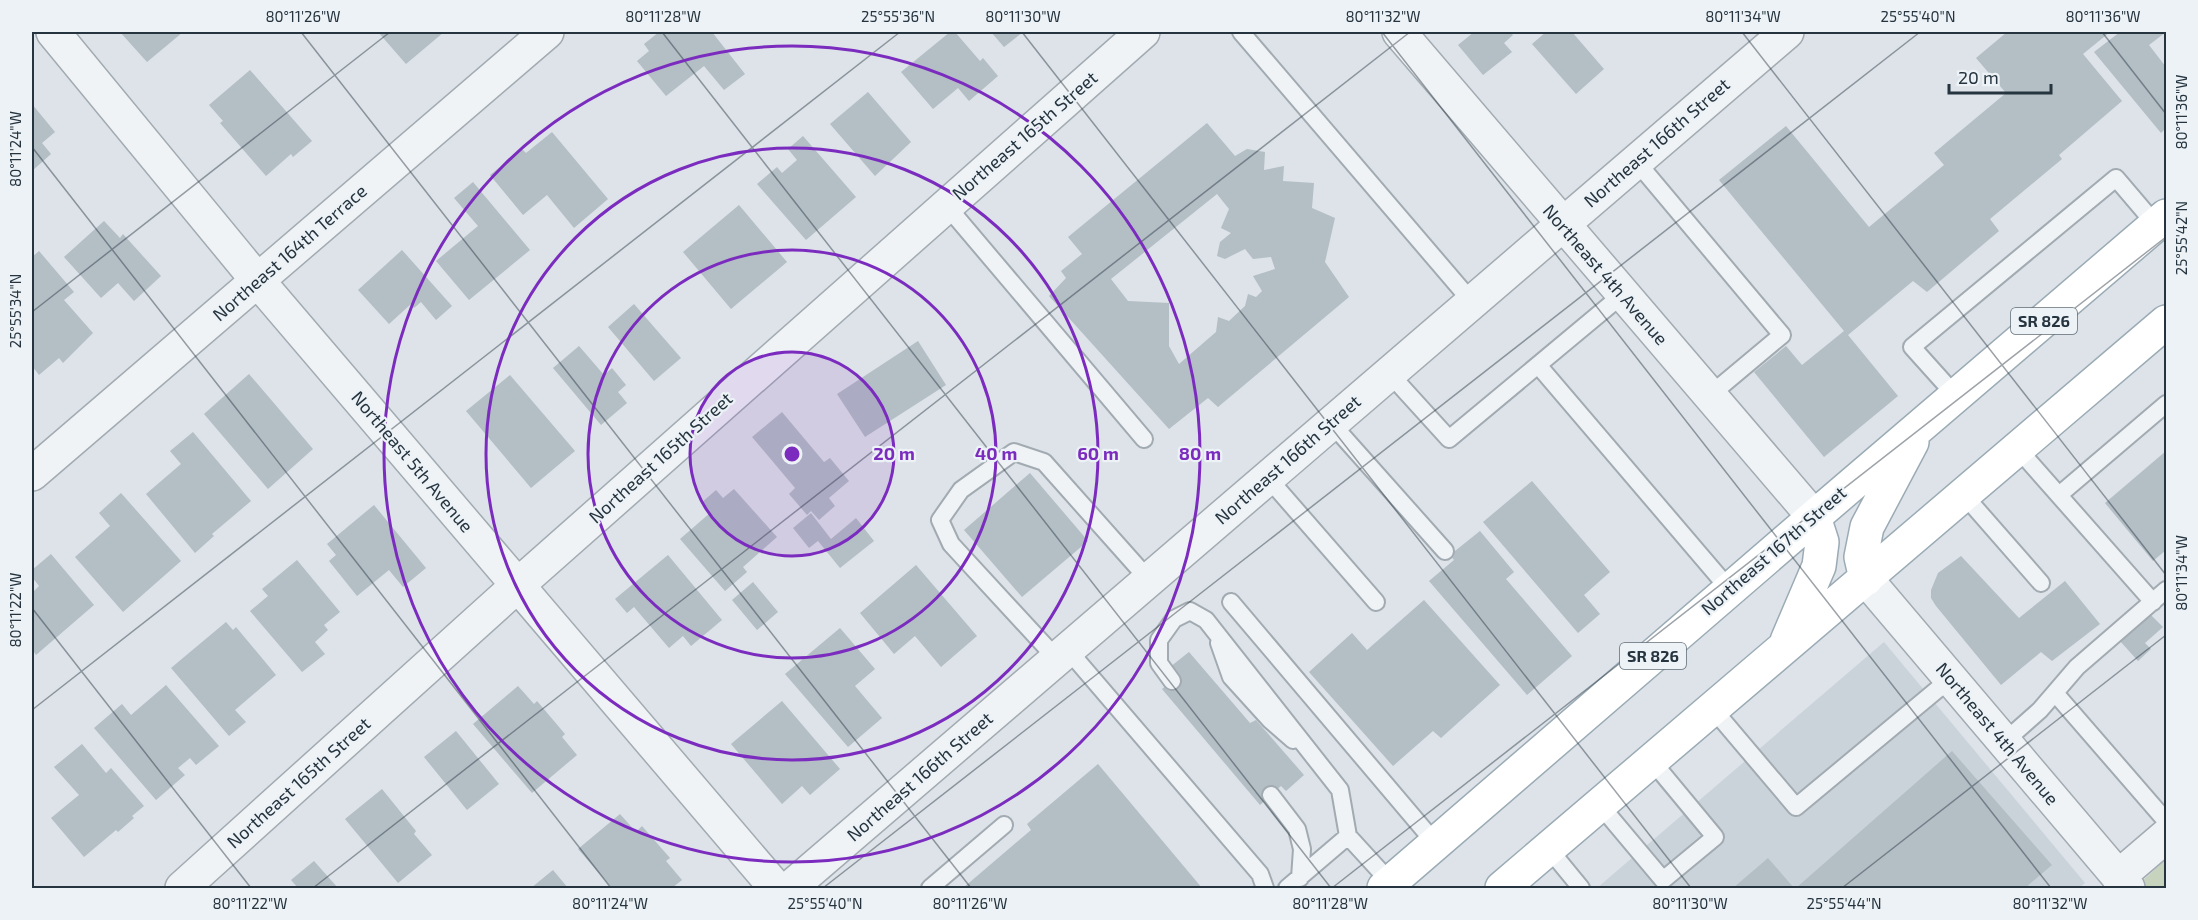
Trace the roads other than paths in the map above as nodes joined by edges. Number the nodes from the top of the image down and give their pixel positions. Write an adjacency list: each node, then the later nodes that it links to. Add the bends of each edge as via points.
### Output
1 (53, 32): 11 (street, Northeast 5th Avenue)
2 (548, 32): 11 (street, Northeast 164th Terrace)
3 (1143, 32): 8 (street, Northeast 165th Street)
4 (1241, 32): 13 (lane)
5 (1399, 32): 10 (street, Northeast 4th Avenue)
6 (1787, 32): 7 (street, Northeast 166th Street)
7 (1636, 161): 10 (street, Northeast 166th Street); 17 (lane, via 1782,334)
8 (946, 205): 22 (lane); 33 (street, Northeast 165th Street)
9 (2161, 221): 18 (main road, Northeast 167th Street / SR 826); 18 (lane, via 2116,178 1912,347)
10 (1562, 225): 12 (street, Northeast 4th Avenue); 13 (street, Northeast 166th Street)
11 (258, 281): 24 (street, Northeast 164th Terrace); 33 (street, Northeast 5th Avenue)
12 (1622, 295): 15 (lane); 17 (street, Northeast 4th Avenue)
13 (1472, 302): 16 (street, Northeast 166th Street)
14 (2166, 322): 23 (main road)
15 (1538, 365): 16 (lane, via 1449,439); 34 (lane)
16 (1389, 373): 20 (street, Northeast 166th Street)
17 (1709, 396): 28 (street, Northeast 4th Avenue)
18 (1956, 396): 21 (main road, Northeast 167th Street / SR 826)
19 (2166, 404): 27 (lane)
20 (1331, 423): 25 (street, Northeast 166th Street); 29 (lane)
21 (1922, 425): 28 (main road, Northeast 167th Street / SR 826); 30 (main road, via 1867,527 1861,557)
22 (1144, 439)
23 (2018, 449): 26 (main road); 27 (lane)
24 (32, 474)
25 (1268, 478): 31 (street, Northeast 166th Street); 37 (lane)
26 (1964, 495): 30 (main road); 32 (lane)
27 (2059, 495): 38 (lane)
28 (1814, 517): 34 (main road, Northeast 167th Street / SR 826); 39 (main road, via 1822,542 1819,566)
29 (1445, 551)
30 (1866, 579): 39 (main road); 41 (street, Northeast 4th Avenue)
31 (1149, 580): 40 (street, Northeast 166th Street); 40 (lane, via 1044,462 1014,452 961,490 940,520 951,544)
32 (2041, 583)
33 (518, 585): 58 (street, Northeast 165th Street); 59 (street, Northeast 5th Avenue)
34 (1730, 590): 53 (main road, Northeast 167th Street / SR 826)
35 (2166, 590): 38 (lane)
36 (1231, 602): 53 (lane)
37 (1376, 602)
38 (2153, 602): 43 (lane)
39 (1784, 649): 44 (main road)
40 (1063, 654): 60 (street, Northeast 166th Street); 62 (lane, via 1108,696 1260,874)
41 (1950, 679): 44 (lane, via 1796,807); 45 (street, Northeast 4th Avenue)
42 (1172, 681): 51 (lane, via 1159,663 1159,640 1174,619 1190,611 1214,629 1340,790)
43 (2055, 693): 45 (lane); 49 (lane)
44 (1713, 709): 46 (main road)
45 (2004, 741): 56 (street, Northeast 4th Avenue)
46 (1652, 761): 48 (main road); 48 (lane, via 1715,837 1663,880)
47 (1270, 795): 55 (lane, via 1297,829 1302,849)
48 (1600, 805): 54 (main road)
49 (2166, 821)
50 (1004, 825): 61 (lane)
51 (1348, 836): 55 (lane); 57 (lane)
52 (2166, 836): 56 (street)
53 (1436, 844): 57 (main road, Northeast 167th Street / SR 826)
54 (1548, 849): 63 (main road); 64 (lane)
55 (1293, 883)
56 (2120, 884)
57 (1388, 886)
58 (182, 888)
59 (776, 888)
60 (790, 888)
61 (930, 888)
62 (1265, 888)
63 (1502, 888)
64 (1581, 888)

